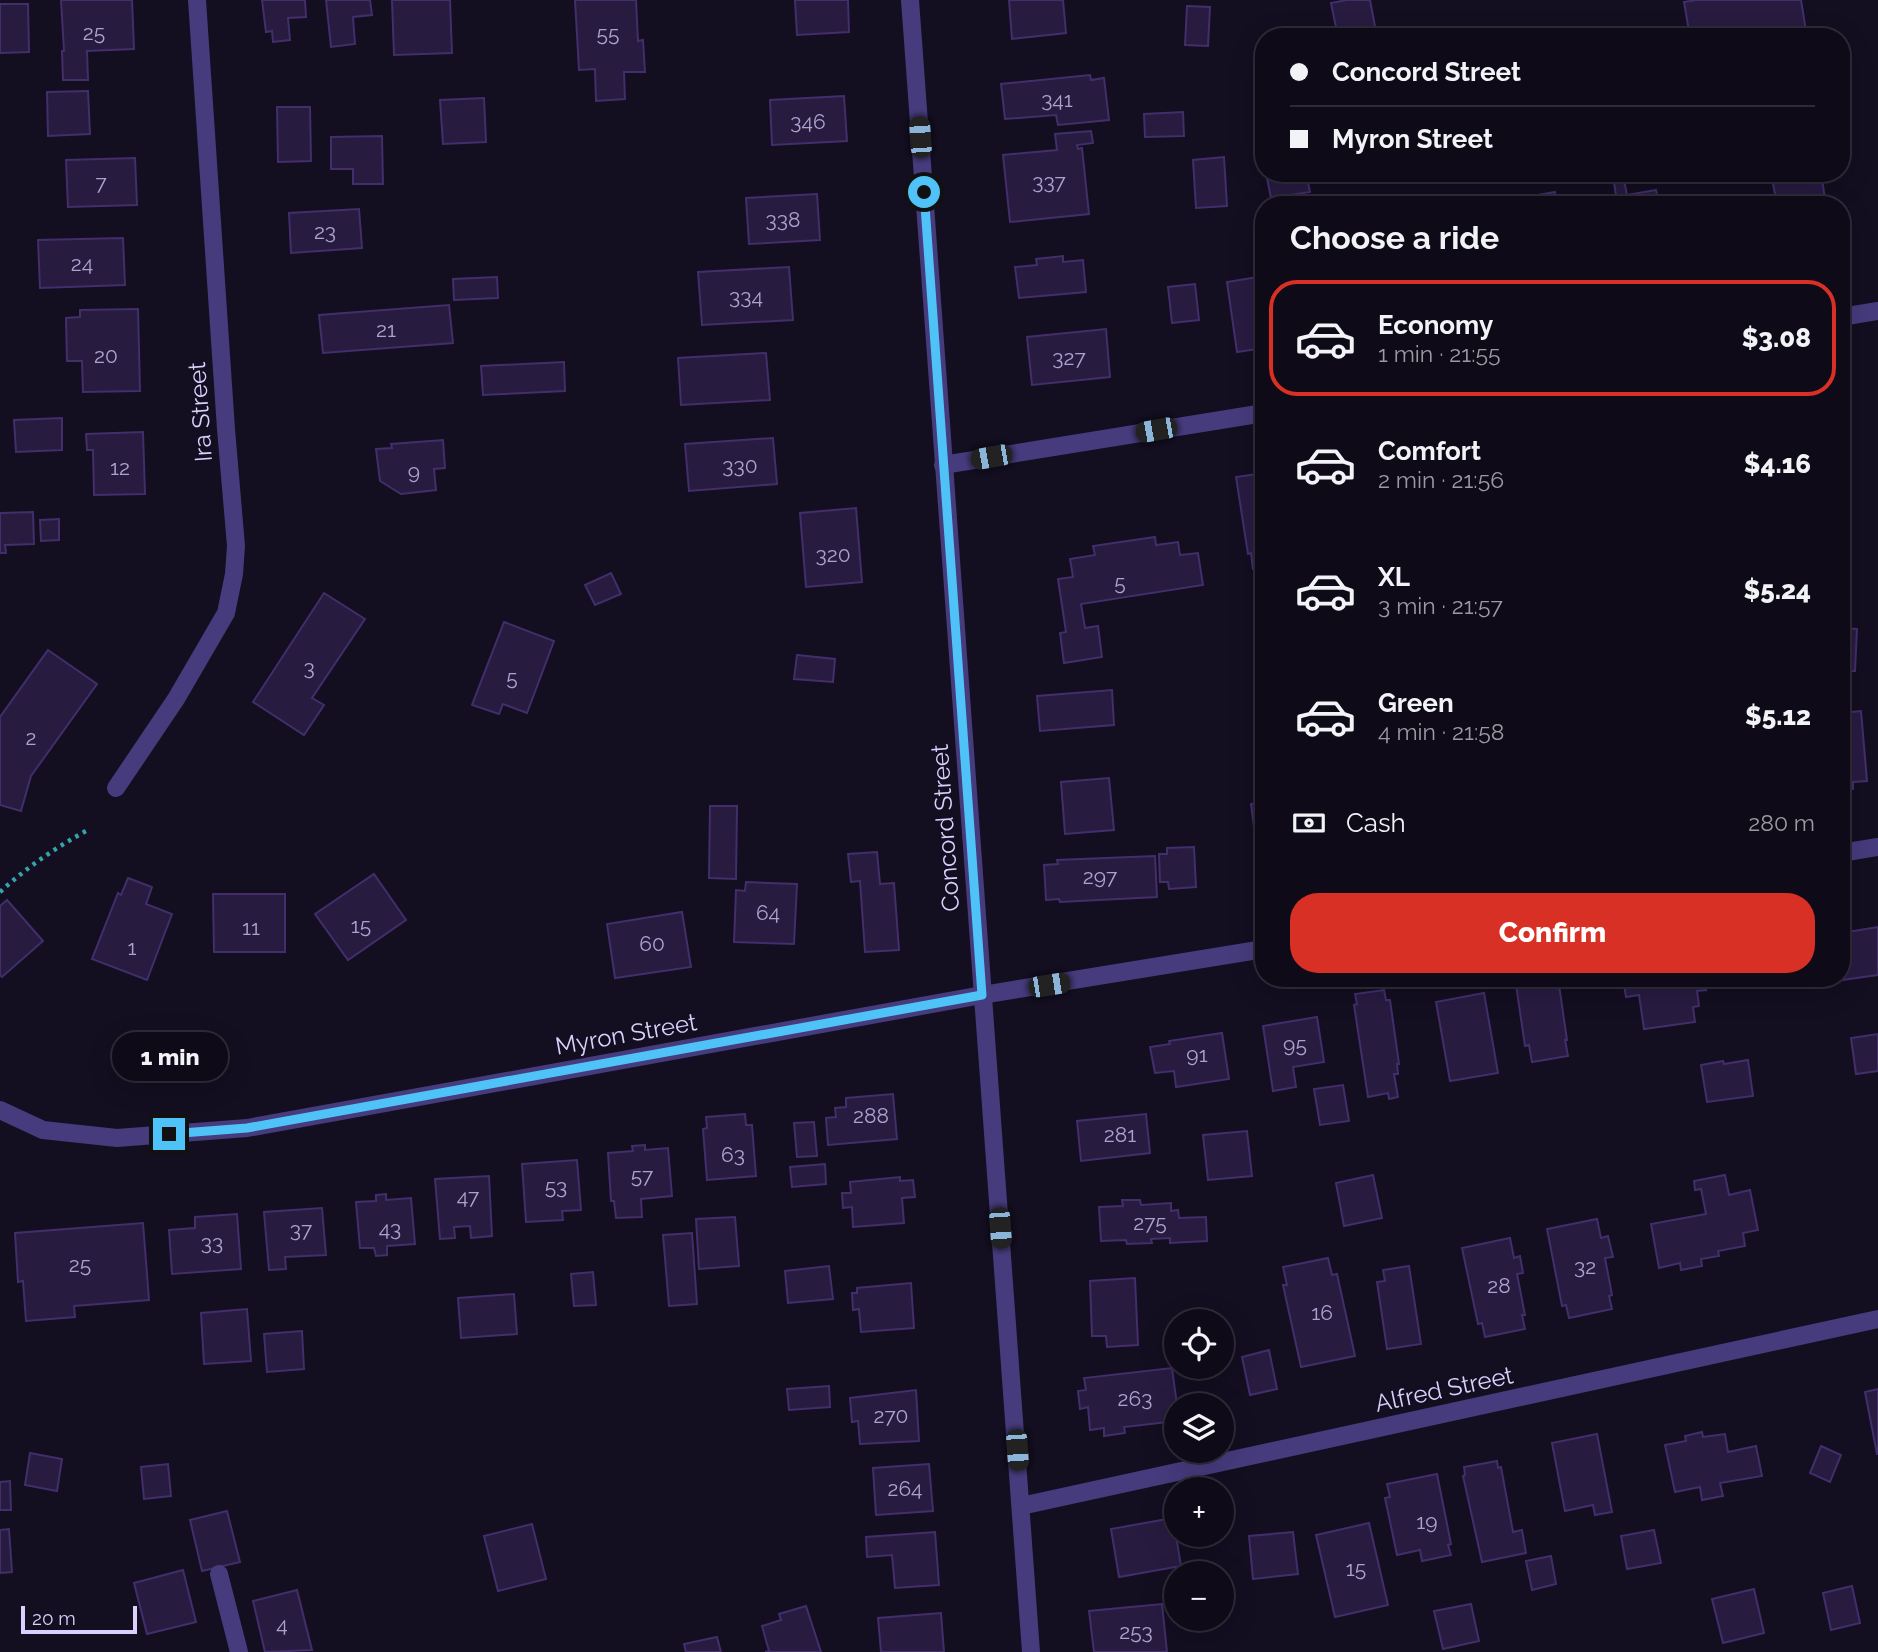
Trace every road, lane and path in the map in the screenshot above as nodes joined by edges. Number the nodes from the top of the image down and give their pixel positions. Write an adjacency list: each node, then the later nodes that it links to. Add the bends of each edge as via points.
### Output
1 (197, 0): 7 (street, Ira Street, via 236,546 234,574 226,613)
2 (910, 0): 6 (street, Concord Street)
3 (1878, 311): 4 (street)
4 (1850, 316)
5 (1255, 413): 6 (street)
6 (943, 465): 13 (street, Concord Street)
7 (116, 788)
8 (86, 831): 11 (path, via 60,845)
9 (1878, 847): 10 (street)
10 (1850, 852)
11 (0, 892)
12 (1255, 950): 13 (street, Myron Street)
13 (982, 995): 14 (street, Myron Street, via 247,1128 117,1138 43,1130); 16 (street, Concord Street)
14 (0, 1110)
15 (1878, 1320): 16 (street, Alfred Street)
16 (1021, 1506): 19 (street, Concord Street)
17 (219, 1574): 18 (street)
18 (239, 1652)
19 (1031, 1652)

